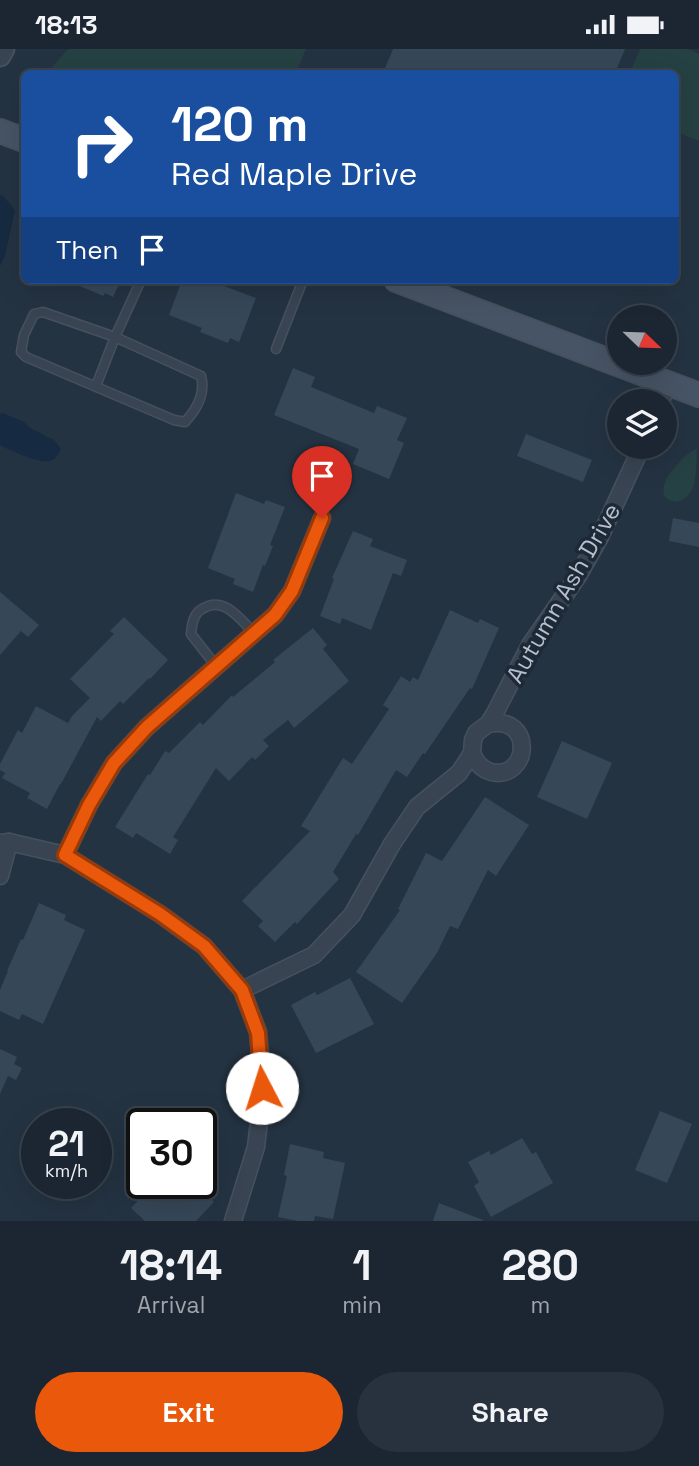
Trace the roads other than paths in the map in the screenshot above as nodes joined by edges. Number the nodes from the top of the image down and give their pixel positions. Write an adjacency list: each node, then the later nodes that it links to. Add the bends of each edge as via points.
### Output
1 (4, 49): 2 (street)
2 (0, 55)
3 (0, 131): 4 (main road)
4 (21, 139)
5 (139, 284): 8 (lane)
6 (301, 284): 9 (lane)
7 (406, 284): 11 (main road)
8 (115, 337): 10 (lane); 10 (lane, via 43,312 34,314 23,335 21,352 26,357); 10 (lane, via 201,376 201,396 185,422)
9 (276, 349)
10 (96, 386)
11 (658, 389)
12 (677, 393): 13 (main road)
13 (699, 395)
14 (636, 459): 18 (street, Autumn Ash Drive, via 600,537 530,645)
15 (322, 518): 16 (street, via 292,591)
16 (254, 633): 17 (street); 17 (lane, via 224,606 210,604 197,611 191,634)
17 (216, 666): 25 (street, via 114,763)
18 (501, 702): 19 (street, Autumn Ash Drive); 20 (street, Autumn Ash Drive)
19 (505, 723): 20 (street); 22 (street, Autumn Ash Drive, via 518,733 521,756 511,769)
20 (488, 724): 21 (street, Autumn Ash Drive, via 472,740)
21 (472, 753): 22 (street); 23 (street, Autumn Ash Drive)
22 (487, 771): 23 (street, Autumn Ash Drive)
23 (459, 773): 27 (street, Autumn Ash Drive, via 417,807 352,915 314,954)
24 (4, 843): 25 (street); 26 (street)
25 (65, 855): 27 (street, via 204,946)
26 (0, 876)
27 (242, 990): 28 (street, via 258,1033 262,1088 256,1147)
28 (233, 1221)

